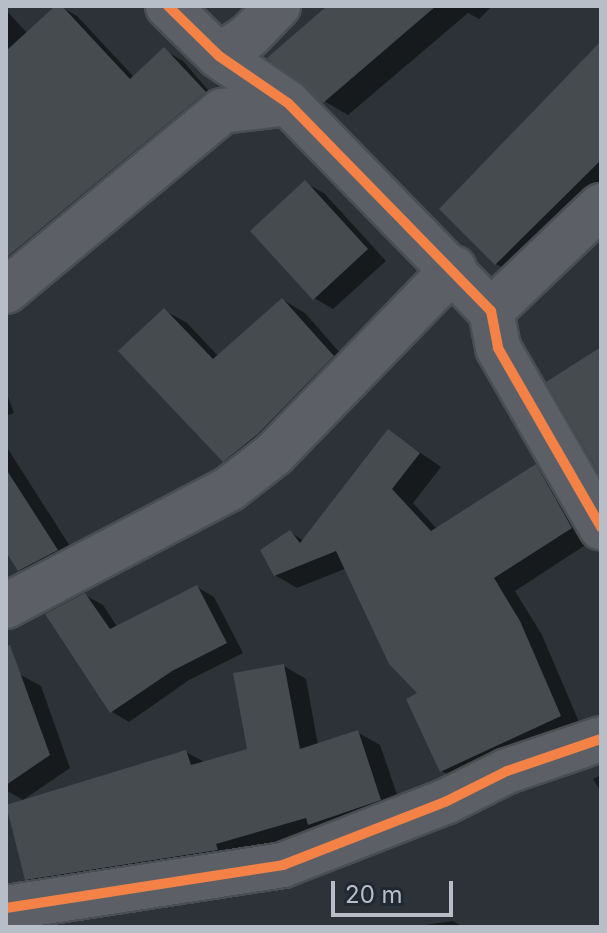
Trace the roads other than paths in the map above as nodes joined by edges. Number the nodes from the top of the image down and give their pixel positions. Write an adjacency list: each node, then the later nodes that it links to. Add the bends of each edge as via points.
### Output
1 (168, 6): 3 (street)
2 (278, 6): 3 (street, via 249,36)
3 (219, 56): 4 (street)
4 (288, 103): 6 (street); 7 (street, via 222,111)
5 (601, 206): 8 (street)
6 (454, 268): 8 (street); 10 (street, via 275,453 229,489)
7 (6, 291)
8 (491, 311): 9 (street, via 498,348)
9 (601, 527)
10 (6, 606)
11 (601, 739): 12 (street, via 507,771 445,802 283,865)
12 (6, 908)

